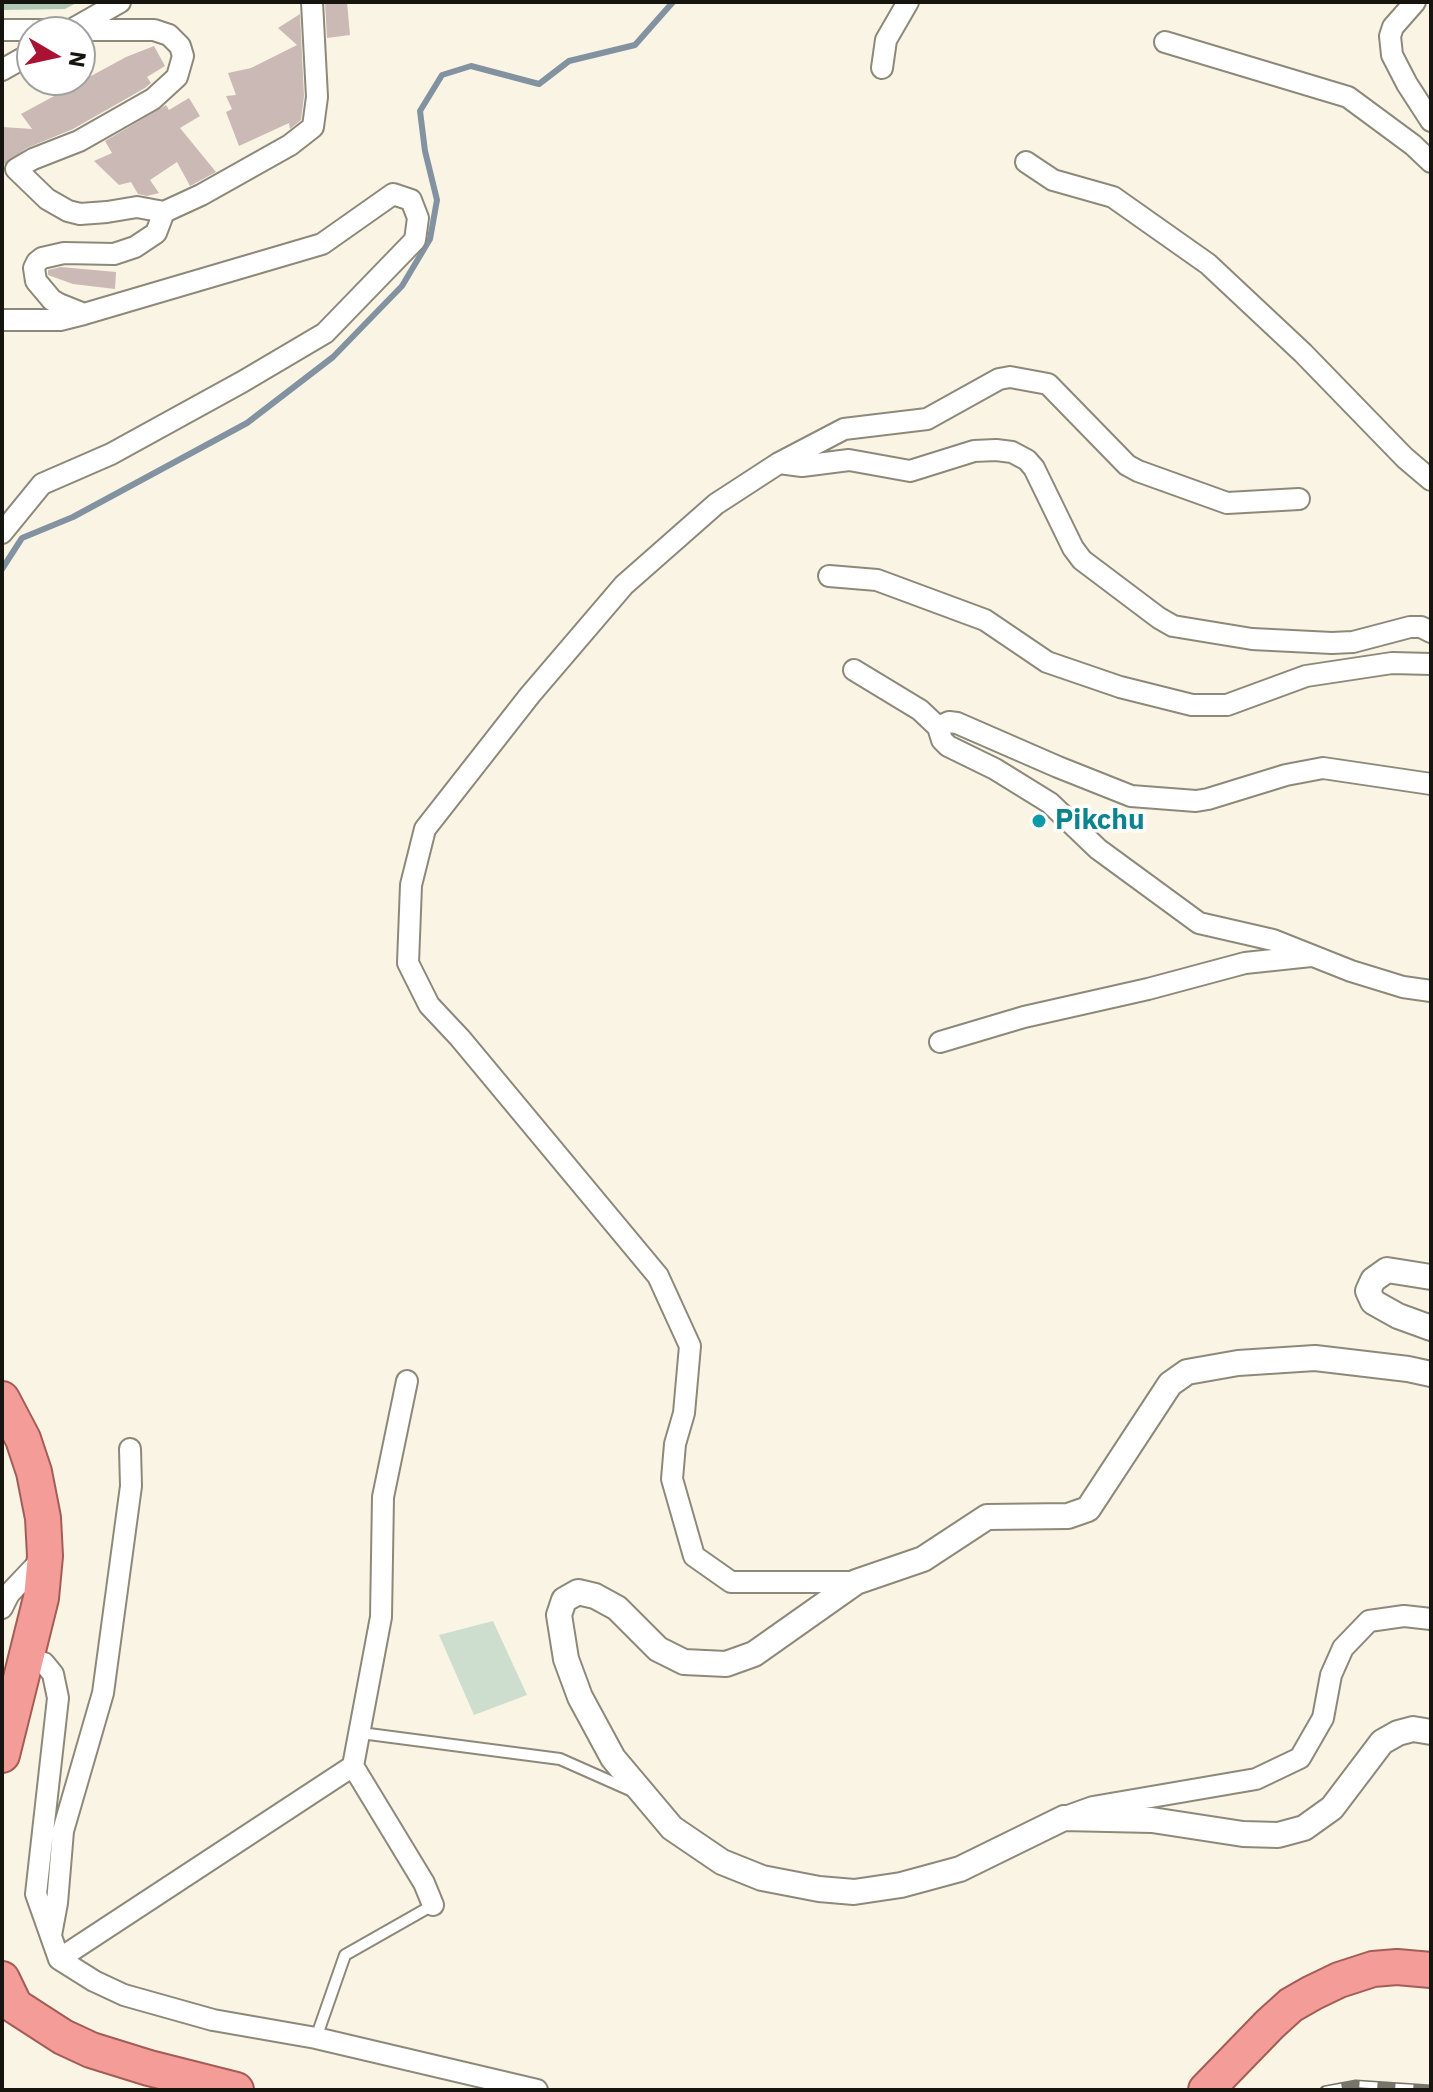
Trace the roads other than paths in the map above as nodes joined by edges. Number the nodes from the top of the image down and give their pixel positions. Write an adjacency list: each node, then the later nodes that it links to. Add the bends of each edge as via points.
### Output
1 (120, 2): 5 (street)
2 (312, 2): 13 (street, via 317,97 313,127 290,145)
3 (908, 2): 8 (street, via 886,40)
4 (1415, 2): 9 (street, via 1393,27 1392,55)
5 (95, 16)
6 (96, 31): 12 (street, via 154,30 169,35 183,56 177,77 153,99 79,141)
7 (1165, 42): 11 (street, via 1348,97)
8 (882, 68)
9 (1431, 121)
10 (1026, 162): 17 (street, via 1053,180 1113,197 1208,264)
11 (1431, 162)
12 (9, 171): 13 (street, via 68,211 137,207)
13 (164, 212): 14 (street, via 156,233 135,247 114,254 64,253 37,262 36,281 52,300)
14 (84, 314): 15 (street, via 60,320); 19 (street, via 322,244 393,194 411,200 418,218 415,240 325,333 111,454 42,484)
15 (2, 320)
16 (779, 463): 18 (street, via 844,429 927,419 1010,377 1048,384 1138,471 1227,503); 21 (street, via 849,460 901,472 974,451 1012,452 1034,468 1082,560 1173,626 1252,639 1332,643 1410,627); 36 (street, via 716,504 624,585 425,829 411,885 408,963 429,1005 658,1276 690,1346 672,1479 694,1556 731,1582)
17 (1431, 480)
18 (1299, 499)
19 (2, 533)
20 (829, 576): 22 (street, via 877,580 985,620 1047,662 1192,705 1227,705 1306,676 1392,663)
21 (1431, 632)
22 (1431, 664)
23 (854, 670): 24 (street)
24 (938, 727): 25 (street, via 957,723 1131,796 1196,801 1323,768); 26 (street, via 948,746 1050,803 1098,849 1192,919)
25 (1431, 784)
26 (1315, 956): 27 (street, via 1403,987); 28 (street, via 1245,963)
27 (1431, 991)
28 (940, 1042)
29 (1431, 1277): 30 (street, via 1387,1270 1368,1291 1373,1302)
30 (1431, 1328)
31 (1431, 1374): 36 (street, via 1315,1358 1187,1372 1170,1384 1088,1509 1068,1516 987,1517 923,1559)
32 (407, 1381): 41 (street, via 383,1497 381,1617)
33 (2, 1399): 35 (highway, via 34,1472)
34 (130, 1449): 47 (street, via 131,1486 103,1693 63,1831)
35 (45, 1556): 37 (street); 39 (highway)
36 (856, 1582): 44 (street, via 754,1654 726,1664 684,1662 658,1649 617,1608 595,1596 578,1592 564,1600 559,1615 566,1659 580,1697 613,1758)
37 (2, 1608)
38 (1431, 1619): 45 (street, via 1369,1621 1343,1648 1331,1675 1323,1718 1300,1758 1256,1779 1093,1807)
39 (27, 1659): 42 (highway); 47 (street, via 44,1663 53,1674 58,1698 36,1894)
40 (1431, 1732): 45 (street, via 1413,1729 1382,1742 1332,1808 1304,1828 1278,1835 1152,1820)
41 (361, 1733): 43 (street); 44 (lane, via 560,1759)
42 (2, 1755)
43 (353, 1766): 46 (street); 48 (street)
44 (647, 1797): 45 (street, via 672,1828 722,1862 762,1878 854,1892 960,1869)
45 (1064, 1818)
46 (433, 1905): 51 (lane, via 345,1955)
47 (51, 1935): 48 (street)
48 (59, 1959): 51 (street, via 124,1995 213,2020)
49 (1431, 1970): 54 (highway, via 1373,1969 1312,1993 1270,2024)
50 (2, 1979): 52 (highway, via 15,2006 63,2037 149,2068)
51 (316, 2038): 53 (street)
52 (236, 2090)
53 (537, 2090)
54 (1206, 2090)

